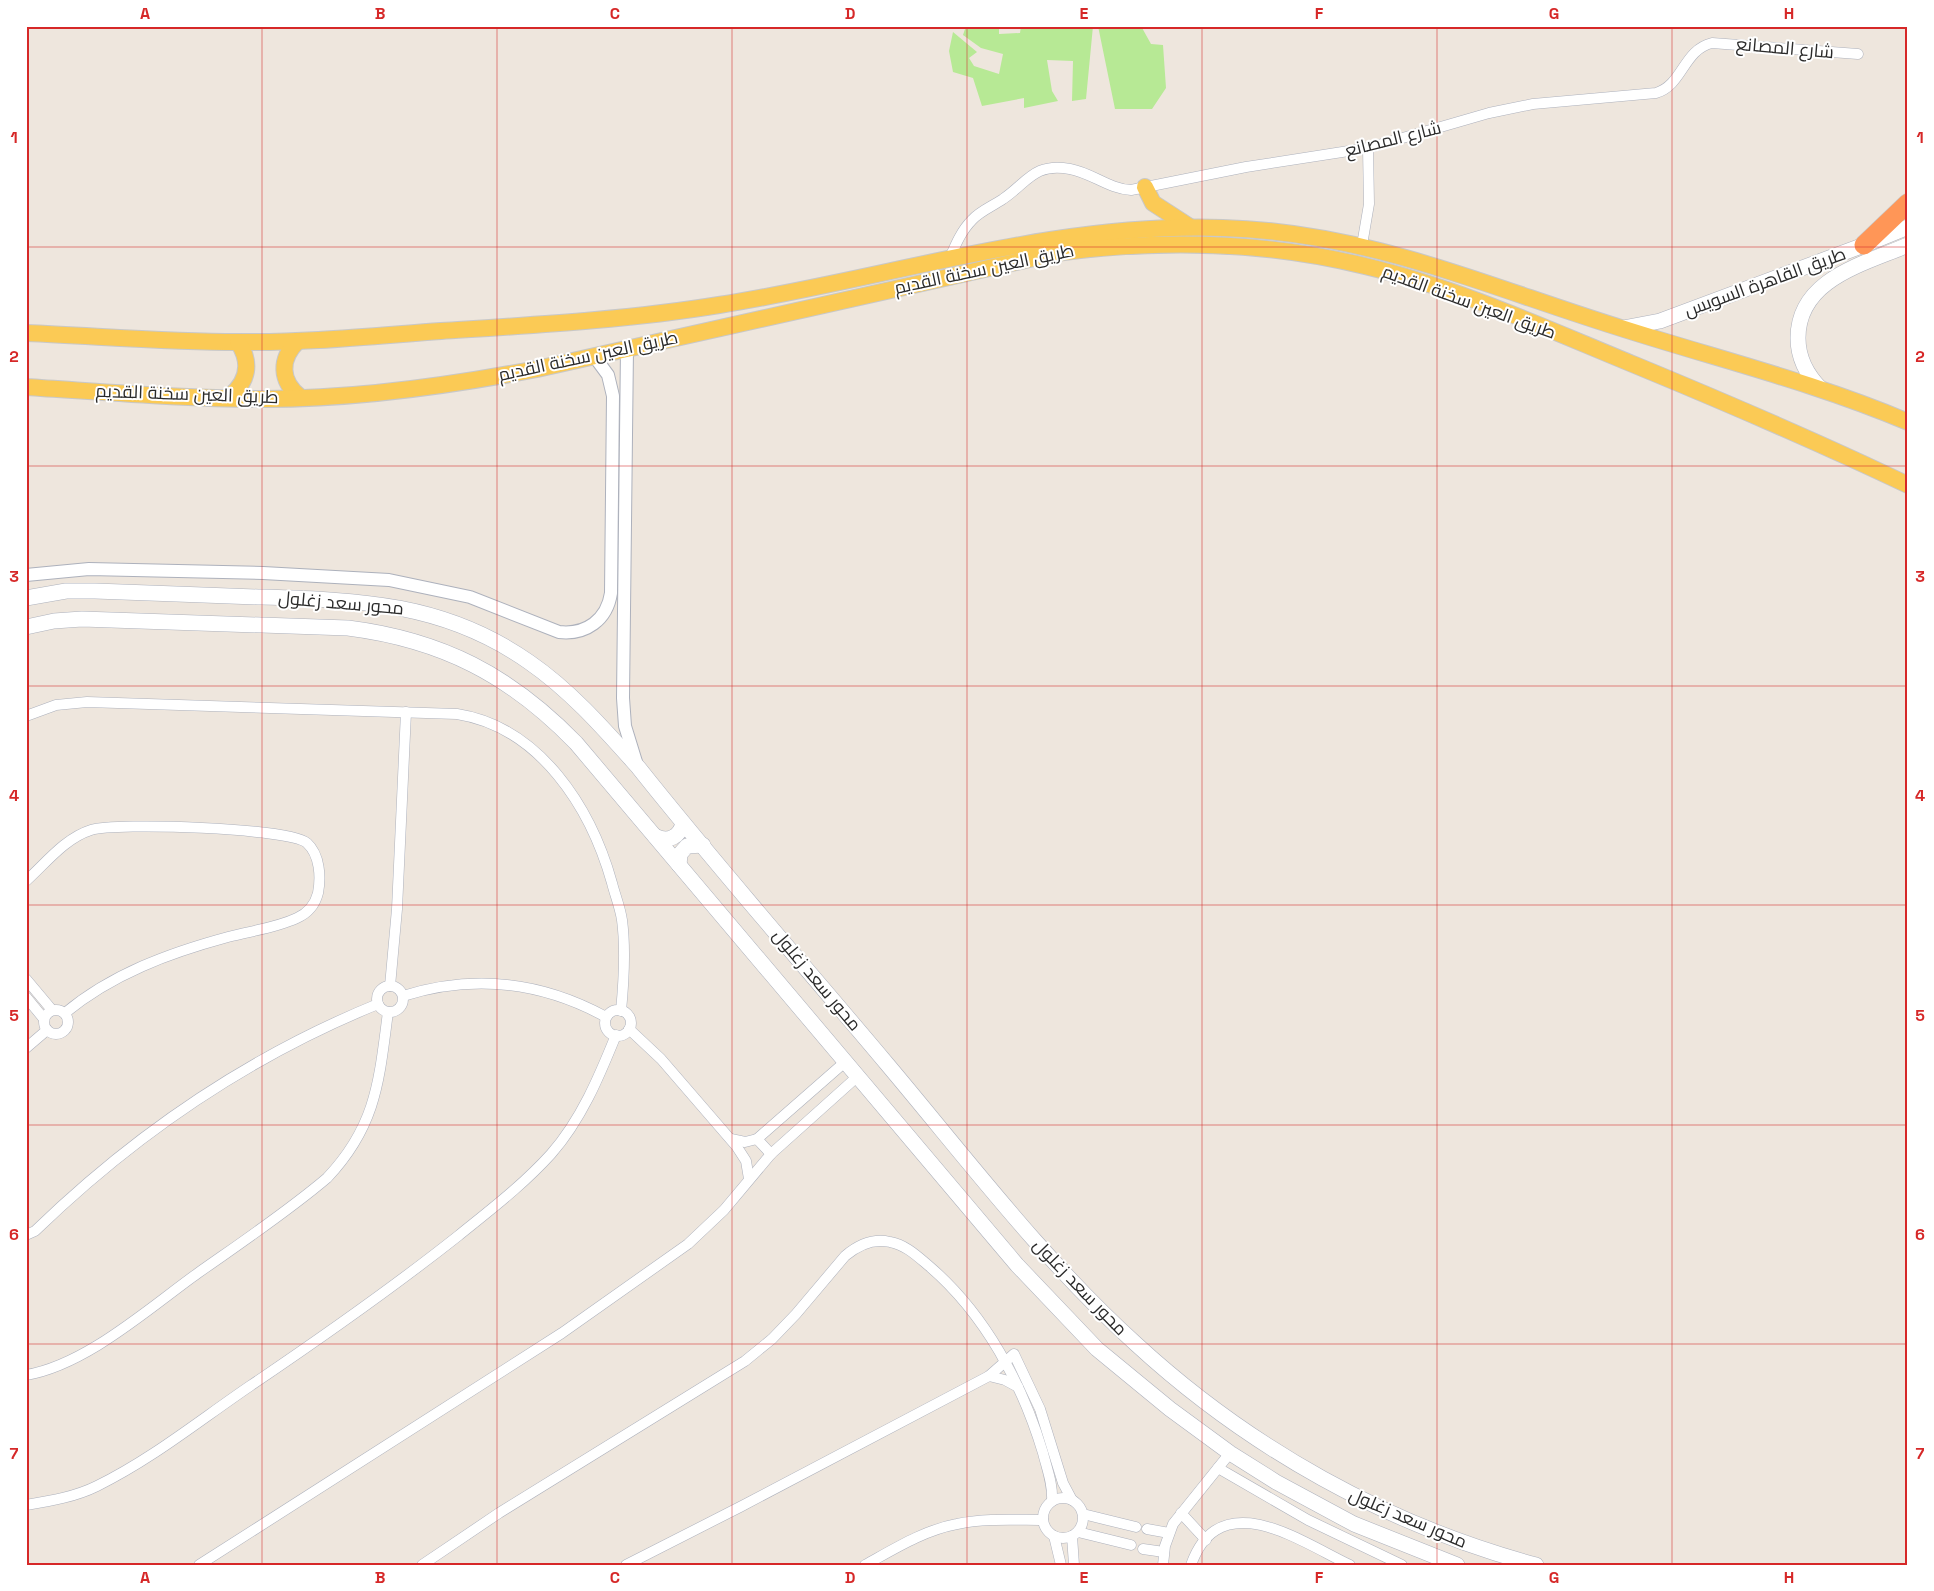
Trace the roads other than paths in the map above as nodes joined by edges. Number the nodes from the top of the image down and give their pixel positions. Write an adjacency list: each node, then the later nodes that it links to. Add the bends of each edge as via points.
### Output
1 (1858, 54): 2 (street, شارع المصانع, via 1705,44 1693,53 1674,82 1661,92 1526,105)
2 (1368, 148): 3 (street, شارع المصانع, via 1246,167); 7 (street, via 1370,195)
3 (1145, 188): 6 (main road, via 1154,203); 10 (street, شارع المصانع, via 1120,189 1068,168 1038,172 971,221)
4 (1908, 203): 8 (highway)
5 (1908, 226): 8 (main road, طريق القاهرة السويس)
6 (1190, 227): 7 (main road, طريق العين سخنة القديم, via 1256,229); 10 (main road, طريق العين سخنة القديم, via 1075,237)
7 (1362, 245): 11 (main road, طريق العين سخنة القديم, via 1475,278)
8 (1864, 245): 11 (main road, طريق القاهرة السويس, via 1660,321)
9 (1908, 245): 18 (main road, طريق القاهرة السويس, via 1832,278 1806,305 1798,331 1799,350 1809,375)
10 (949, 260): 13 (main road, طريق العين سخنة القديم, via 660,314)
11 (1619, 328): 18 (main road, طريق العين سخنة القديم)
12 (26, 333): 14 (main road, طريق العين سخنة القديم)
13 (298, 341): 14 (main road, طريق العين سخنة القديم); 20 (main road, via 290,348 283,370 291,390)
14 (238, 342): 19 (main road, via 244,352 246,372 243,382)
15 (627, 348): 16 (main road, طريق العين سخنة القديم); 22 (main road, طريق العين سخنة القديم, via 1056,253 1104,246 1164,243 1249,246 1367,266 1467,297 1699,392); 28 (street, via 623,698 625,726)
16 (594, 356): 20 (main road, طريق العين سخنة القديم, via 471,382); 23 (street, via 608,375 613,396 610,599 602,616 586,629 573,632 553,630 470,597 389,580 89,569)
17 (26, 387): 19 (main road, طريق العين سخنة القديم)
18 (1821, 389): 21 (main road, طريق العين سخنة القديم)
19 (228, 397): 20 (main road, طريق العين سخنة القديم)
20 (300, 397)
21 (1908, 422)
22 (1908, 485)
23 (26, 575)
24 (26, 598): 28 (main road, محور سعد زغلول, via 66,591 95,591 316,599 412,609 473,630 530,662 580,703)
25 (26, 627): 30 (main road, محور سعد زغلول, via 82,619 348,628 396,636 443,650 501,679 553,719)
26 (406, 712): 27 (street, via 87,702 56,705); 35 (street); 40 (street, via 469,716 498,726 530,747 566,785 590,822 600,845 622,917 625,967)
27 (26, 716)
28 (638, 767): 29 (main road, محور سعد زغلول)
29 (683, 823): 30 (main road, via 673,838); 31 (main road, محور سعد زغلول)
30 (655, 836): 32 (main road, محور سعد زغلول)
31 (703, 844): 32 (main road, via 688,846 680,854); 88 (main road, محور سعد زغلول, via 1043,1250 1134,1344 1235,1424 1310,1472 1430,1530)
32 (679, 865): 49 (main road, محور سعد زغلول)
33 (26, 881): 42 (street, via 79,835 109,827 289,836 307,843 317,859 317,894 311,908 304,914 286,922 200,945 134,969)
34 (26, 979): 39 (street)
35 (390, 986): 36 (street); 38 (street, via 381,990)
36 (403, 996): 41 (street, via 400,1008); 43 (street, via 448,985 507,984 565,998)
37 (26, 997): 44 (street)
38 (378, 1004): 41 (street); 55 (street, via 302,1040 185,1106 96,1174 35,1231)
39 (52, 1010): 42 (street); 44 (street)
40 (621, 1011): 43 (street, via 612,1011); 45 (street, via 629,1018)
41 (388, 1012): 57 (street, via 380,1072 369,1115 358,1140 327,1178 112,1335 68,1362)
42 (65, 1013): 46 (street, via 68,1023 65,1030 54,1034)
43 (606, 1017): 47 (street, via 606,1026)
44 (44, 1019): 46 (street)
45 (628, 1029): 47 (street); 51 (street, via 661,1059)
46 (47, 1030): 48 (street)
47 (616, 1035): 64 (street, via 580,1114 552,1153 462,1233 333,1330 124,1472 82,1492)
48 (26, 1048)
49 (845, 1062): 50 (main road, محور سعد زغلول); 52 (street)
50 (858, 1076): 53 (street); 60 (main road, محور سعد زغلول, via 1017,1265 1073,1324 1128,1376)
51 (731, 1139): 52 (street, via 745,1142); 54 (street, via 746,1160)
52 (757, 1139): 53 (street)
53 (771, 1154): 54 (street)
54 (749, 1179): 77 (street, via 724,1210 688,1244 586,1316)
55 (26, 1235)
56 (1005, 1360): 58 (street); 59 (street); 62 (street, via 1014,1354 1024,1372); 78 (street, via 945,1280 911,1251 889,1241 865,1243 845,1256 796,1314 745,1361 499,1513)
57 (26, 1375)
58 (989, 1376): 59 (street); 79 (street)
59 (1019, 1388): 63 (street, via 1041,1447 1050,1478)
60 (1230, 1453): 61 (street); 87 (main road, محور سعد زغلول, via 1325,1510)
61 (1218, 1468): 65 (street); 86 (street, via 1308,1520)
62 (1072, 1500): 63 (street); 66 (street)
63 (1052, 1501): 67 (street, via 1045,1509)
64 (26, 1505)
65 (1181, 1513): 70 (street); 73 (street)
66 (1083, 1514): 68 (street); 71 (street, via 1083,1522)
67 (1043, 1520): 72 (street, via 1046,1529); 80 (street, via 957,1524 918,1536)
68 (1136, 1527)
69 (1147, 1529): 70 (street)
70 (1169, 1533): 76 (street)
71 (1075, 1534): 72 (street, via 1065,1538); 74 (street); 82 (street)
72 (1054, 1536): 81 (street)
73 (1206, 1540): 84 (street, via 1195,1553); 85 (street, via 1224,1526 1261,1523)
74 (1130, 1546)
75 (1143, 1549): 76 (street)
76 (1164, 1552): 83 (street)
77 (199, 1565)
78 (422, 1565)
79 (626, 1565)
80 (865, 1565)
81 (1061, 1565)
82 (1074, 1565)
83 (1164, 1565)
84 (1191, 1565)
85 (1350, 1565)
86 (1402, 1565)
87 (1457, 1565)
88 (1536, 1565)

